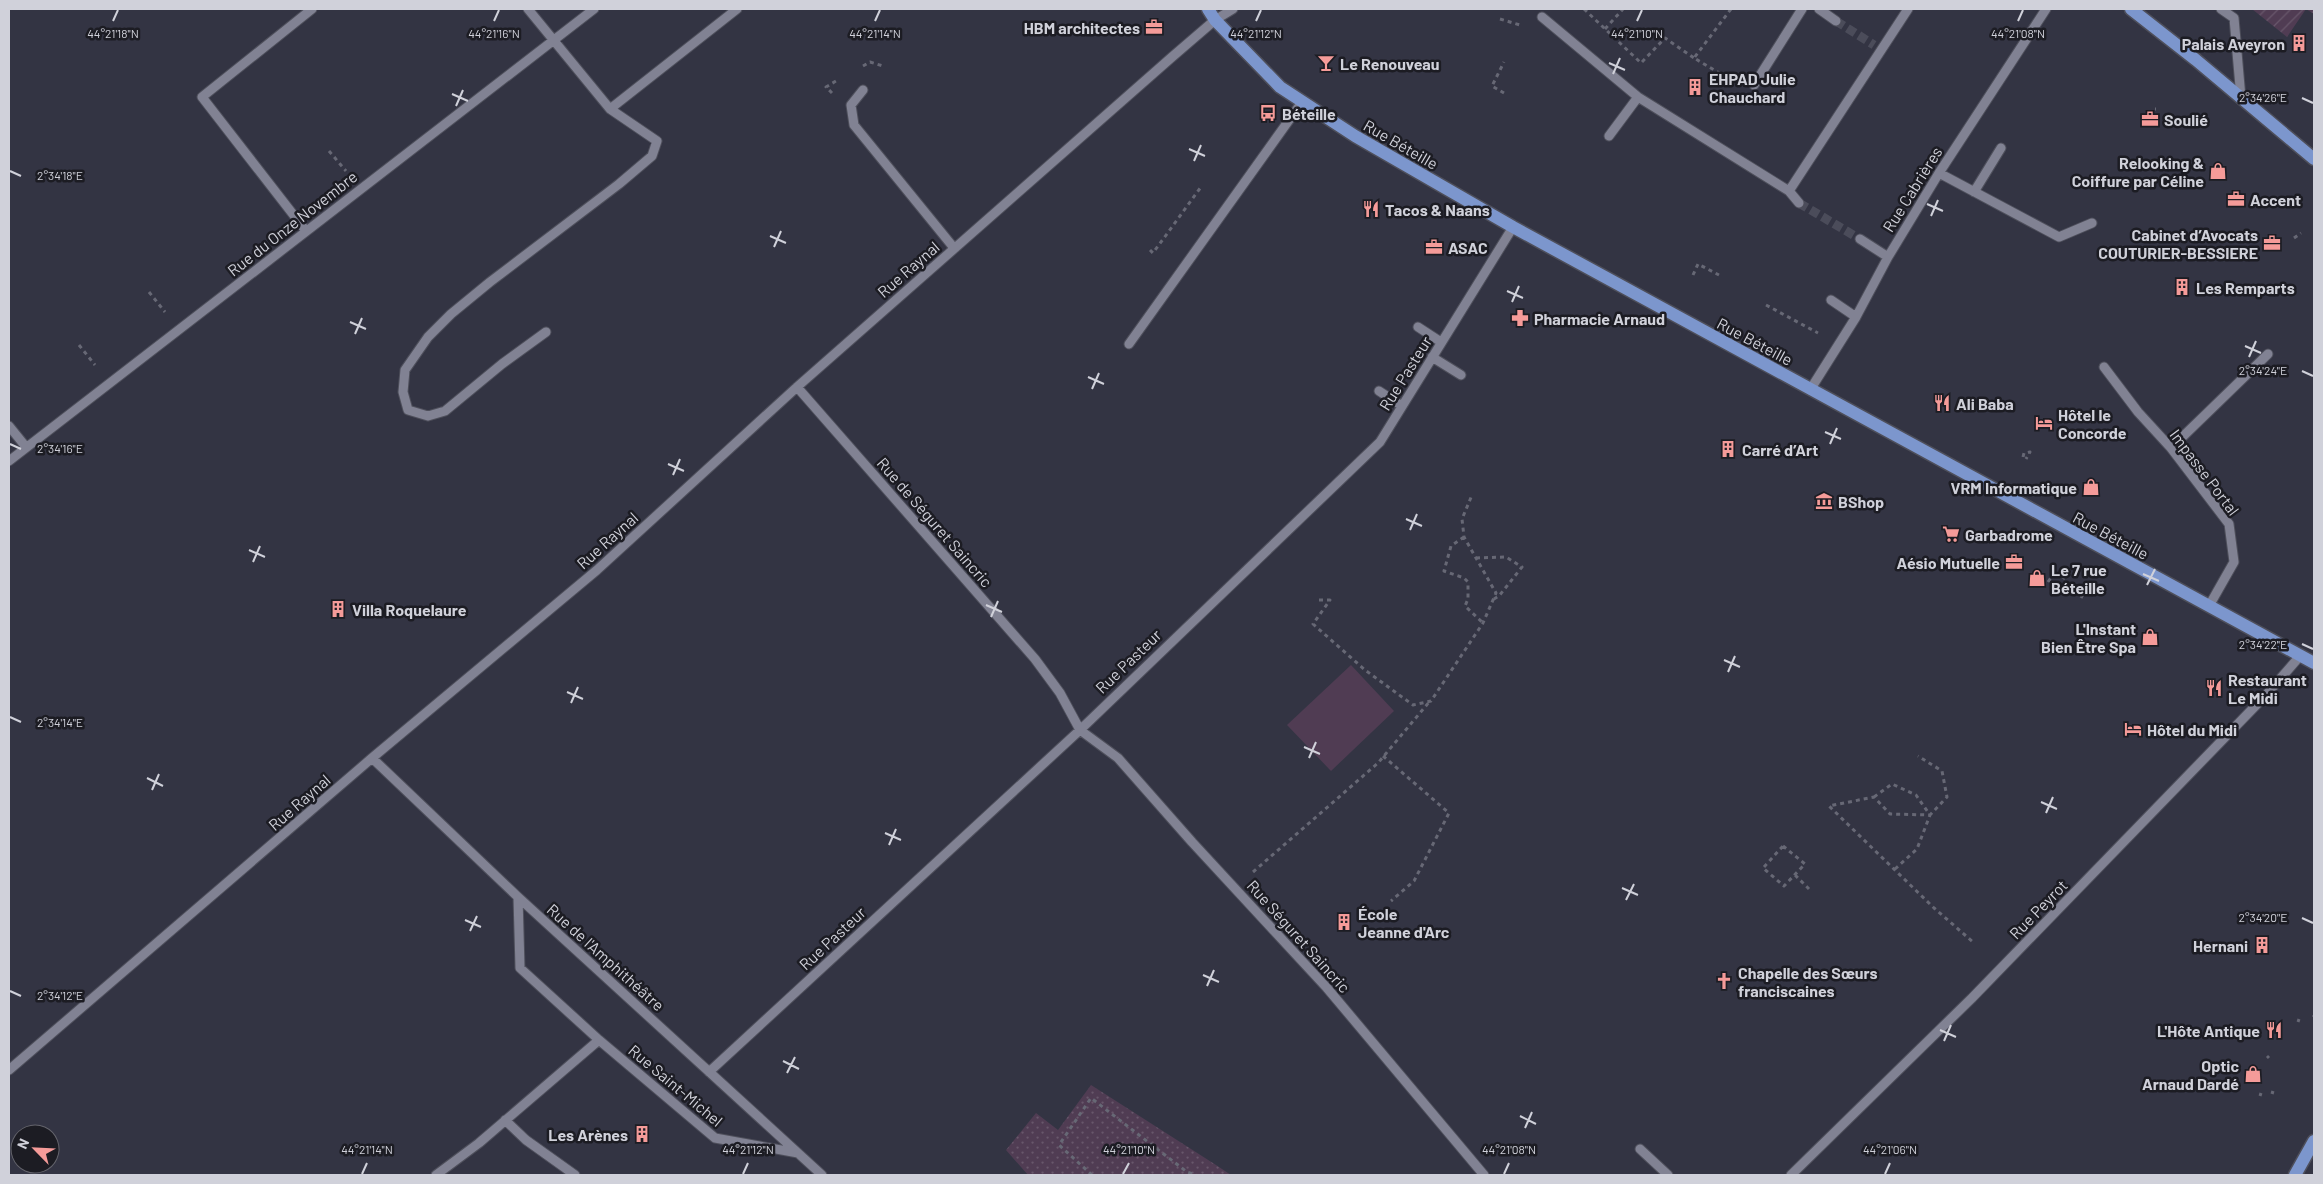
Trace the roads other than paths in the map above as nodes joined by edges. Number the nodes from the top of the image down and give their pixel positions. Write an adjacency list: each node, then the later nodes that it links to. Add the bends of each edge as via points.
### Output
1 (312, 9): 32 (street, via 202,98)
2 (528, 9): 16 (street)
3 (594, 9): 16 (street, Rue du Onze Novembre)
4 (738, 9): 22 (street)
5 (1208, 9): 14 (main road, Rue Béteille)
6 (1232, 9): 14 (street, Rue Raynal)
7 (1802, 9): 17 (street)
8 (1819, 9): 15 (street)
9 (1908, 9): 27 (street, via 1878,47)
10 (2046, 9): 26 (street, Rue Cabrières)
11 (2131, 9): 20 (main road)
12 (2220, 9): 20 (street, via 2234,18)
13 (1542, 17): 19 (street)
14 (1215, 20): 21 (main road, Rue Béteille, via 1280,88); 34 (street, Rue Raynal)
15 (1836, 20)
16 (553, 40): 22 (street); 32 (street, Rue du Onze Novembre)
17 (1754, 85)
18 (863, 90): 34 (street, via 850,105 854,125)
19 (1638, 98): 23 (street); 27 (street)
20 (2242, 98): 25 (main road)
21 (1302, 102): 31 (main road, Rue Béteille); 41 (street)
22 (610, 109): 39 (street, via 657,141 652,156 490,282 428,337 405,370 403,392 408,410 428,416 446,411)
23 (1609, 136)
24 (2001, 148): 28 (street)
25 (2314, 159)
26 (1939, 173): 28 (street); 35 (street, Rue Cabrières)
27 (1789, 190): 29 (street)
28 (1974, 192): 30 (street, via 2059,237)
29 (1799, 203)
30 (2092, 223)
31 (1513, 227): 40 (street, Rue Pasteur); 47 (main road, Rue Béteille)
32 (306, 231): 51 (street, Rue du Onze Novembre)
33 (1860, 239): 35 (street)
34 (954, 248): 46 (street, Rue Raynal)
35 (1888, 257): 37 (street, Rue Cabrières)
36 (1830, 300): 37 (street)
37 (1856, 317): 47 (street, Rue Cabrières)
38 (1418, 327): 40 (street)
39 (546, 332)
40 (1442, 342): 43 (street, Rue Pasteur)
41 (1129, 344)
42 (2268, 354): 52 (street)
43 (1432, 357): 45 (street); 49 (street, Rue Pasteur)
44 (2104, 367): 52 (street, Impasse Portal)
45 (1461, 375)
46 (797, 387): 57 (street, Rue de Séguret Saincric, via 1035,659 1060,693); 58 (street, Rue Raynal, via 597,570)
47 (1810, 390): 54 (main road, Rue Béteille)
48 (1379, 391): 49 (street)
49 (1402, 406): 57 (street, Rue Pasteur, via 1380,442)
50 (9, 426): 51 (street)
51 (26, 447): 53 (street, Rue du Onze Novembre)
52 (2171, 448): 54 (street, Impasse Portal, via 2229,524 2234,562)
53 (9, 461)
54 (2209, 606): 55 (main road, Rue Béteille)
55 (2300, 656): 56 (main road, Rue Béteille); 72 (street, Rue Peyrot, via 1972,998)
56 (2314, 663)
57 (1080, 730): 62 (street, Rue Pasteur); 70 (street, Rue Séguret Saincric, via 1118,758 1327,988)
58 (372, 758): 59 (street, Rue de l'Amphithéâtre); 61 (street, Rue Raynal)
59 (518, 896): 60 (street, Rue Saint-Michel, via 520,968); 62 (street, Rue de l'Amphithéâtre)
60 (599, 1040): 63 (street); 66 (street, Rue Saint-Michel, via 715,1138)
61 (9, 1070)
62 (709, 1072): 66 (street, Rue de l'Amphithéâtre)
63 (505, 1120): 67 (street); 68 (street, via 526,1140)
64 (2314, 1141): 73 (main road)
65 (1640, 1149): 71 (street)
66 (799, 1153): 69 (street, Rue de l'Amphithéâtre)
67 (436, 1175)
68 (575, 1175)
69 (822, 1175)
70 (1484, 1175)
71 (1668, 1175)
72 (1791, 1175)
73 (2296, 1175)

